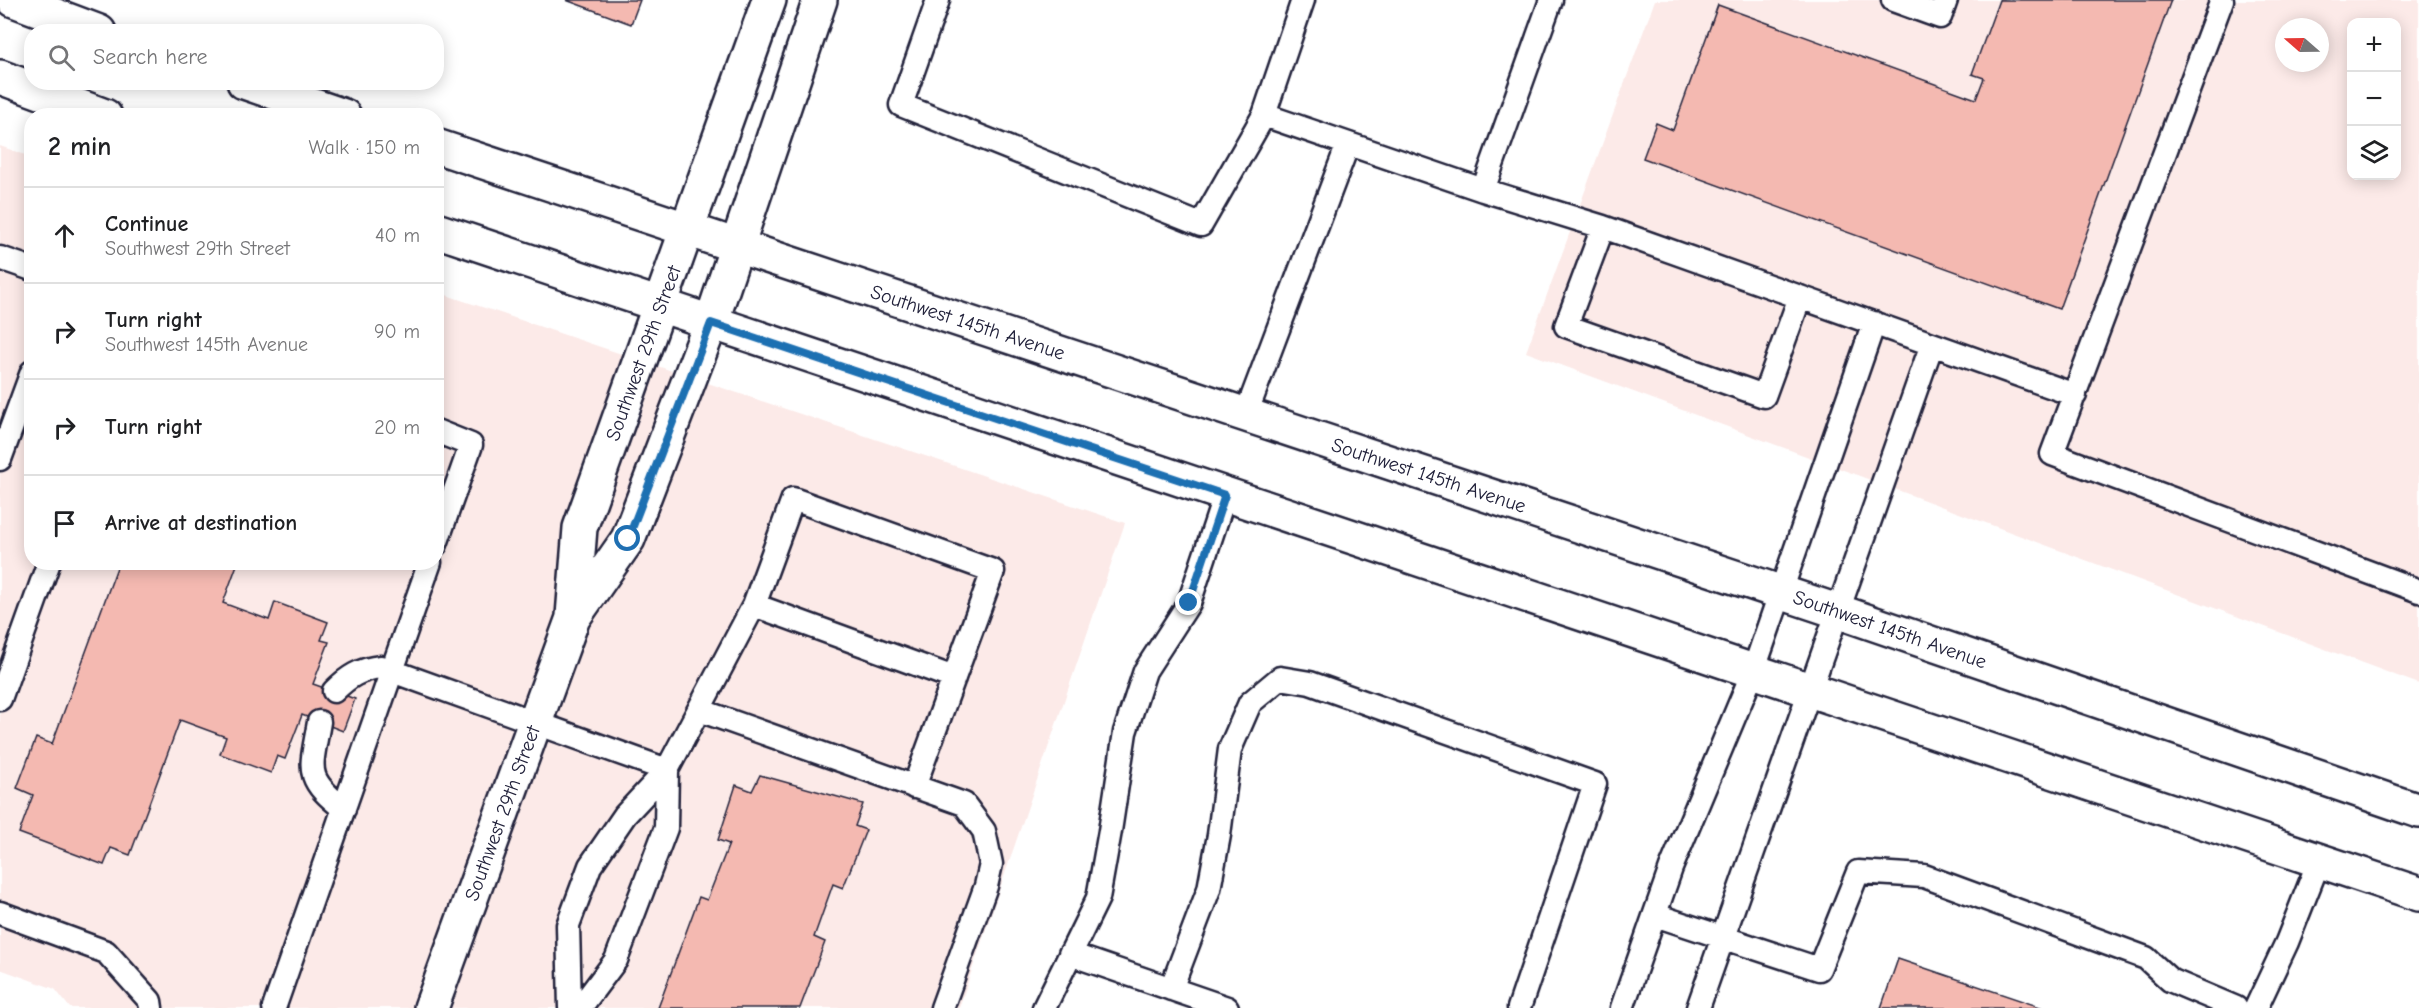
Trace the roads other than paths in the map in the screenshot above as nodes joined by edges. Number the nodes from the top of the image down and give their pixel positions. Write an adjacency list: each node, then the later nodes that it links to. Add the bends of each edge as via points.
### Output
1 (14, 0): 10 (street)
2 (769, 0): 22 (street, Southwest 29th Street)
3 (819, 0): 24 (street, Southwest 29th Street)
4 (938, 0): 17 (lane, via 901,105 1201,225)
5 (1303, 0): 17 (lane)
6 (1551, 0): 20 (lane)
7 (1893, 0): 8 (lane, via 1940,17)
8 (1946, 0)
9 (2222, 0): 33 (lane)
10 (78, 24)
11 (0, 77): 12 (street)
12 (24, 86)
13 (35, 90): 15 (street)
14 (268, 90): 16 (street)
15 (83, 108)
16 (320, 108)
17 (1264, 115): 18 (lane)
18 (1348, 144): 20 (lane); 34 (lane)
19 (444, 149): 22 (street, Southwest 145th Avenue)
20 (1483, 190): 21 (lane)
21 (1603, 227): 27 (lane); 27 (lane, via 1566,326 1764,396)
22 (688, 229): 24 (street, Southwest 145th Avenue); 28 (street, Southwest 29th Street)
23 (444, 233): 28 (street)
24 (737, 245): 29 (street, Southwest 29th Street); 34 (street, Southwest 145th Avenue)
25 (0, 258): 26 (lane)
26 (24, 266)
27 (1800, 297): 30 (lane)
28 (660, 306): 29 (street); 45 (street, Southwest 29th Street, via 580,528)
29 (711, 323): 37 (street); 45 (street, Southwest 29th Street, via 628,539)
30 (1874, 323): 31 (lane); 42 (lane)
31 (1932, 344): 33 (lane); 44 (lane)
32 (24, 394): 36 (lane)
33 (2075, 395): 41 (lane, via 2052,454)
34 (1246, 414): 42 (street, Southwest 145th Avenue)
35 (444, 434): 38 (lane, via 471,445)
36 (0, 459)
37 (1225, 495): 47 (street); 64 (lane, via 1189,603 1141,681 1125,732 1098,898)
38 (444, 521)
39 (46, 570): 51 (lane)
40 (427, 570): 46 (lane)
41 (2419, 591)
42 (1780, 592): 44 (street, Southwest 145th Avenue); 47 (lane)
43 (754, 605): 48 (lane); 48 (lane, via 793,499 993,572); 52 (lane)
44 (1837, 610): 49 (lane); 58 (street, Southwest 145th Avenue)
45 (573, 618): 54 (street, Southwest 29th Street)
46 (393, 671): 50 (lane, via 381,667 366,669 347,678); 54 (lane); 57 (lane)
47 (1753, 672): 49 (street); 62 (lane)
48 (954, 678): 56 (lane)
49 (1809, 690): 59 (street); 63 (lane)
50 (334, 691)
51 (0, 699)
52 (699, 710): 55 (lane); 56 (lane)
53 (319, 722): 57 (lane, via 311,767 325,794)
54 (535, 722): 55 (lane); 68 (street, Southwest 29th Street)
55 (667, 770): 69 (lane, via 625,815 590,866 568,925); 70 (lane, via 666,828 616,960)
56 (914, 787): 71 (lane, via 964,804 984,831 991,864)
57 (344, 809): 67 (lane)
58 (2419, 811)
59 (2319, 861): 60 (street); 78 (lane)
60 (2419, 894)
61 (0, 913): 66 (lane, via 106,952)
62 (1655, 915): 63 (lane); 75 (lane)
63 (1723, 937): 76 (lane); 77 (lane, via 1819,969 1858,872 1924,876 2146,958 2170,980)
64 (1070, 954): 65 (lane); 72 (lane)
65 (1171, 988): 73 (lane); 74 (lane, via 1209,889 1230,749 1250,703 1280,678 1310,683 1595,784)
66 (151, 1008)
67 (274, 1008)
68 (431, 1008)
69 (570, 1008)
70 (580, 1008)
71 (942, 1008)
72 (1044, 1008)
73 (1227, 1008)
74 (1519, 1008)
75 (1622, 1008)
76 (1698, 1008)
77 (2236, 1008)
78 (2256, 1008)

